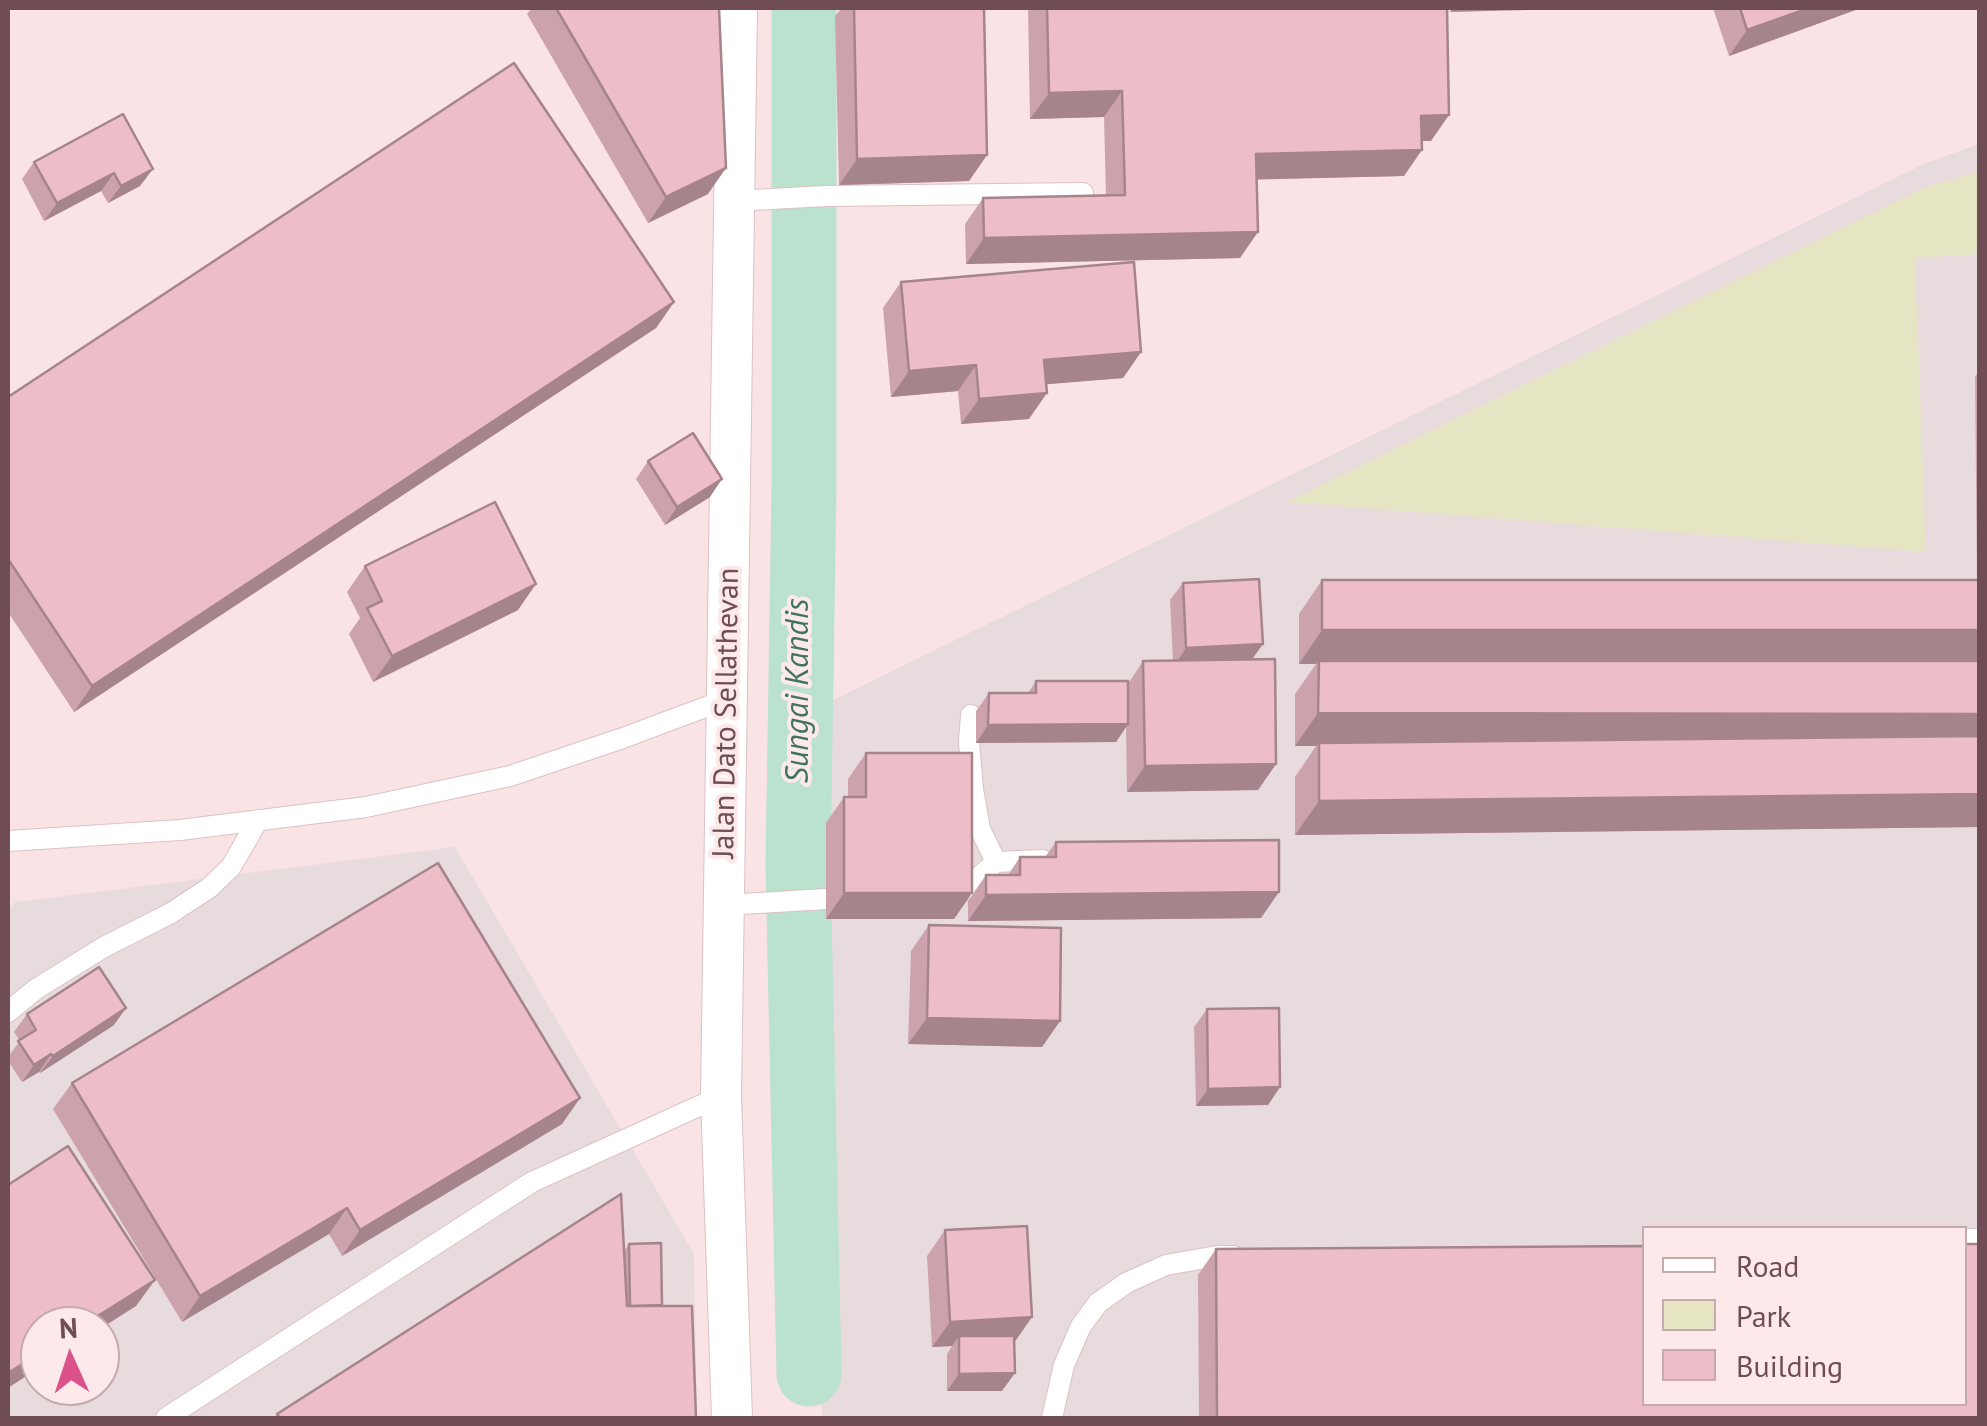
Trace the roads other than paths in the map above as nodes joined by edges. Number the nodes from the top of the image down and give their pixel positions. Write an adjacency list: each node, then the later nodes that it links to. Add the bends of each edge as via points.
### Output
1 (737, 8): 3 (street, Jalan Dato Sellathevan)
2 (1083, 193): 3 (lane)
3 (734, 201): 4 (street, Jalan Dato Sellathevan)
4 (727, 699): 6 (lane, via 510,776 366,807); 12 (street, Jalan Dato Sellathevan)
5 (971, 715): 9 (lane, via 972,789)
6 (258, 820): 7 (lane); 13 (lane, via 231,868 210,888 104,947)
7 (8, 842)
8 (1072, 858): 9 (lane)
9 (996, 862): 10 (lane)
10 (954, 898)
11 (821, 900): 12 (lane)
12 (724, 905): 14 (street, Jalan Dato Sellathevan)
13 (8, 1012)
14 (721, 1096): 16 (lane, via 532,1182); 17 (street, Jalan Dato Sellathevan)
15 (1256, 1255): 18 (lane, via 1166,1265 1098,1302 1064,1365)
16 (166, 1418)
17 (732, 1418)
18 (1052, 1418)

